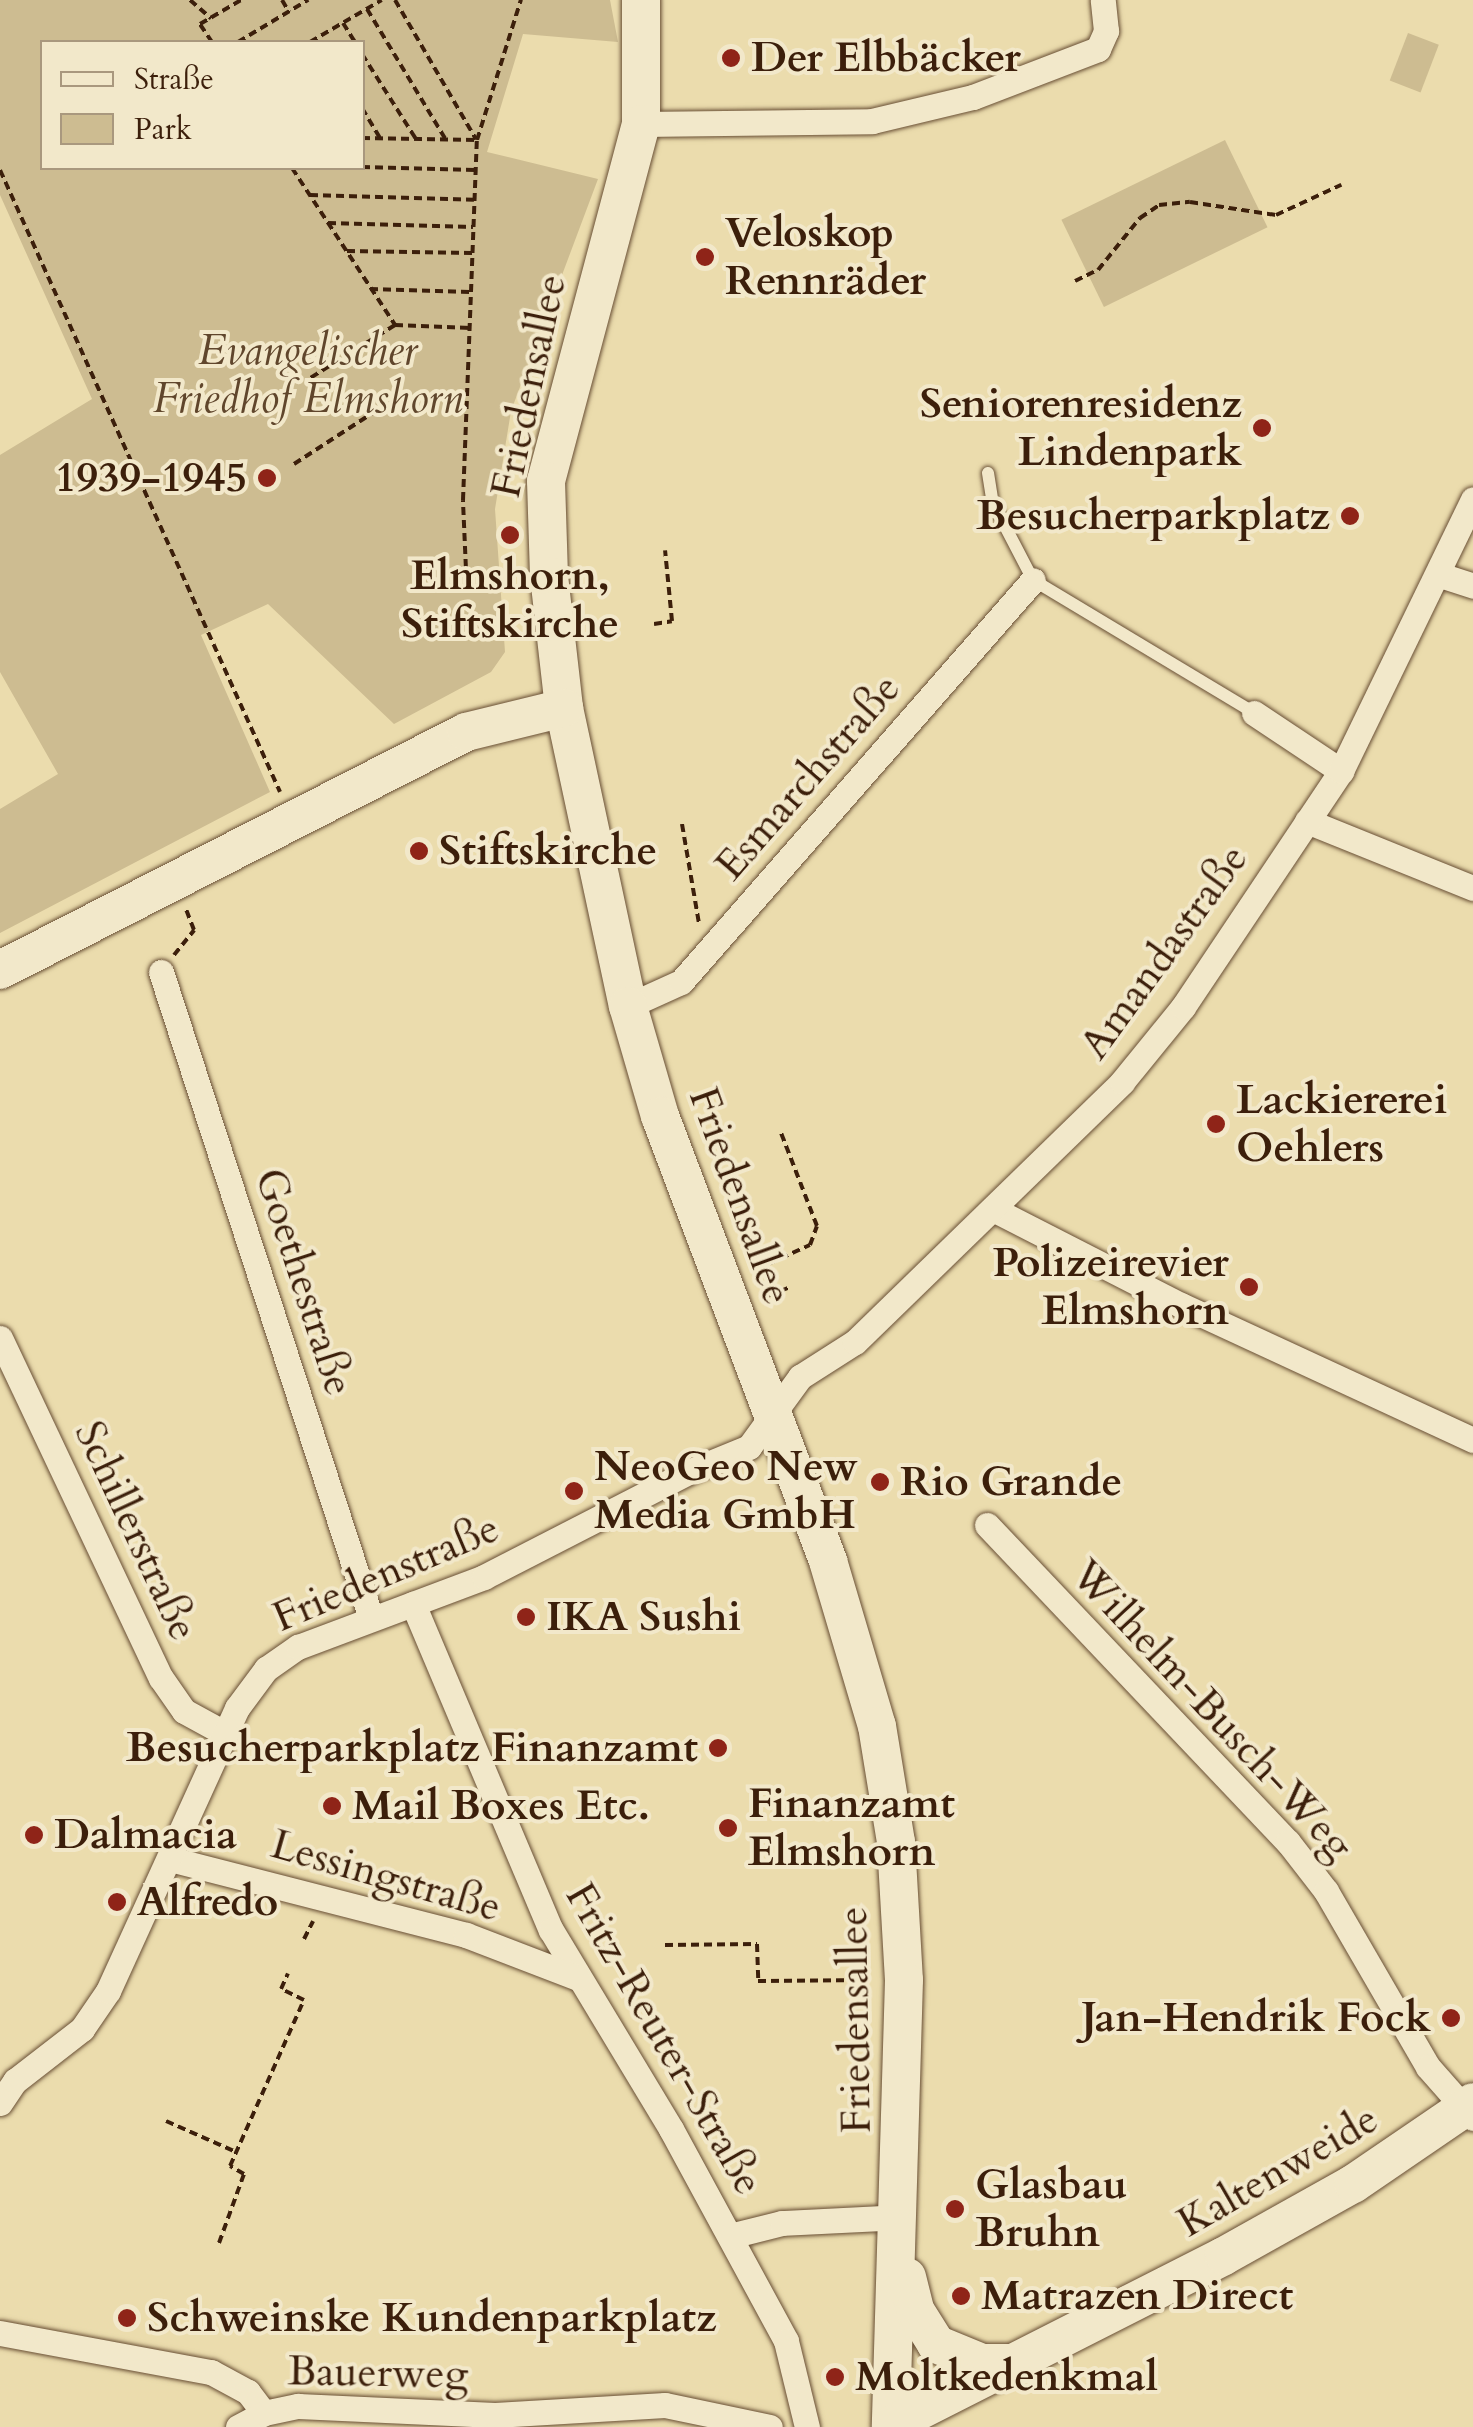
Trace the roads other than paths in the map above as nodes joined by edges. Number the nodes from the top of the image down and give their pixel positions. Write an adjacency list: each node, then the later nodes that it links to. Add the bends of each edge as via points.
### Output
1 (641, 0): 3 (main road, Friedensallee)
2 (1102, 0): 3 (street, via 1106,32 1098,49 955,102 825,125)
3 (642, 124): 9 (main road, Friedensallee, via 546,480)
4 (988, 474): 7 (lane, via 992,503)
5 (1473, 499): 6 (street, Amandastraße)
6 (1440, 575): 8 (street); 11 (street, Amandastraße)
7 (1033, 580): 10 (lane); 16 (street, Esmarchstraße, via 682,982)
8 (1473, 586)
9 (564, 708): 14 (main road, via 466,732); 16 (main road, Friedensallee)
10 (1254, 713): 11 (street)
11 (1341, 771): 12 (street, Amandastraße)
12 (1307, 822): 13 (street); 17 (street, Amandastraße, via 1154,1046)
13 (1473, 888)
14 (0, 970)
15 (161, 972): 23 (street, Goethestraße)
16 (628, 1006): 19 (main road, Friedensallee, via 660,1116)
17 (993, 1209): 19 (street, Amandastraße, via 854,1342 800,1377); 20 (street)
18 (0, 1338): 24 (street, Schillerstraße, via 161,1678 184,1711)
19 (772, 1412): 22 (street, Friedenstraße, via 749,1447 672,1479 502,1569); 30 (main road, Friedensallee, via 828,1561 871,1708 896,1842 904,1980)
20 (1473, 1440)
21 (987, 1525): 29 (street, Wilhelm-Busch-Weg, via 1288,1842 1326,1891 1428,2067)
22 (413, 1604): 23 (street, Friedenstraße); 26 (street, Fritz-Reuter-Straße, via 505,1827)
23 (371, 1618): 24 (street, Friedenstraße, via 283,1655 252,1685)
24 (226, 1734): 25 (street, Friedenstraße)
25 (170, 1858): 26 (street, Lessingstraße, via 466,1934); 27 (street, Friedenstraße, via 90,2019)
26 (578, 1978): 31 (street, Fritz-Reuter-Straße)
27 (8, 2074): 28 (street, Friedenstraße)
28 (0, 2103)
29 (1470, 2109): 33 (main road, Kaltenweide, via 1353,2184)
30 (899, 2229): 31 (street, Fritz-Reuter-Straße, via 782,2223); 33 (main road, via 915,2310 936,2344 982,2363); 35 (main road, Friedensallee)
31 (730, 2236): 38 (street, Fritz-Reuter-Straße, via 786,2341)
32 (0, 2333): 34 (street, Bauerweg, via 211,2372 248,2392)
33 (1015, 2363): 35 (main road, Kaltenweide)
34 (264, 2412): 36 (street); 37 (street, Bauerweg, via 330,2406 496,2415 665,2406)
35 (889, 2426)
36 (238, 2427)
37 (770, 2427)
38 (807, 2427)

